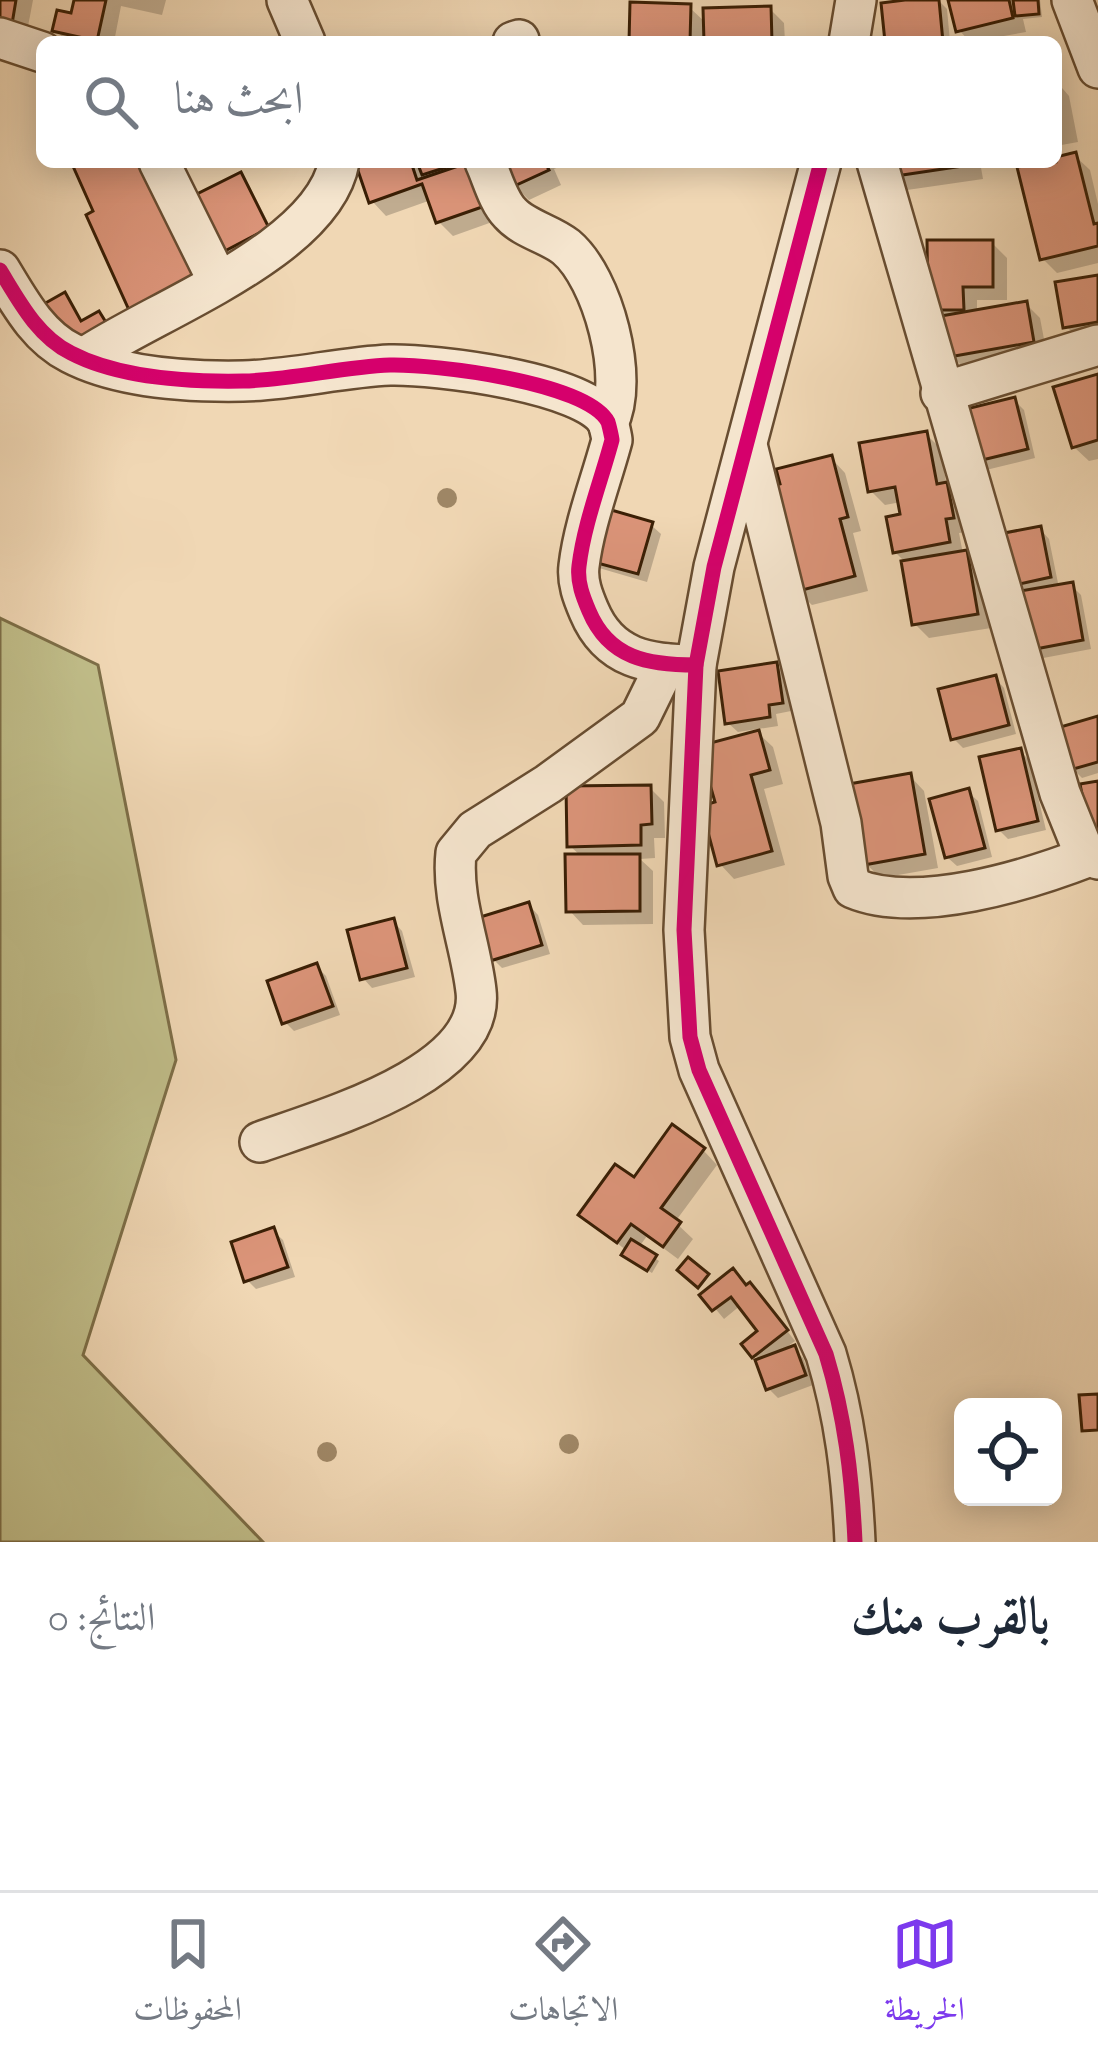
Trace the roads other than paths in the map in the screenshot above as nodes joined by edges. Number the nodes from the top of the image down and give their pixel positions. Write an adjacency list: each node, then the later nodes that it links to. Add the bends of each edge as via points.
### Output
1 (287, 0): 4 (street)
2 (856, 0): 5 (street)
3 (1072, 0): 8 (street)
4 (302, 36)
5 (850, 36)
6 (0, 38): 7 (street)
7 (36, 50)
8 (1098, 68)
9 (162, 168): 15 (street)
10 (338, 168): 15 (street, via 314,214)
11 (488, 168): 19 (street, via 508,212 566,248 597,290 613,358)
12 (819, 168): 20 (street)
13 (879, 168): 18 (street)
14 (0, 270): 17 (street, via 31,319)
15 (218, 281): 17 (street)
16 (1098, 345): 18 (street)
17 (84, 358): 19 (street, via 213,381 390,365 453,370 563,394)
18 (941, 393): 24 (street, via 1060,793 1075,836)
19 (608, 423): 23 (street, via 612,440 580,559 581,591 617,651)
20 (747, 444): 21 (street); 22 (street)
21 (732, 500): 22 (street); 23 (street, via 703,617)
22 (771, 535): 24 (street, via 853,888 929,896)
23 (681, 664): 25 (street, via 640,717 475,830 456,853 477,994 470,1031 391,1091); 26 (street, via 690,1036 826,1354 850,1452)
24 (1094, 857)
25 (260, 1142)
26 (855, 1542)

